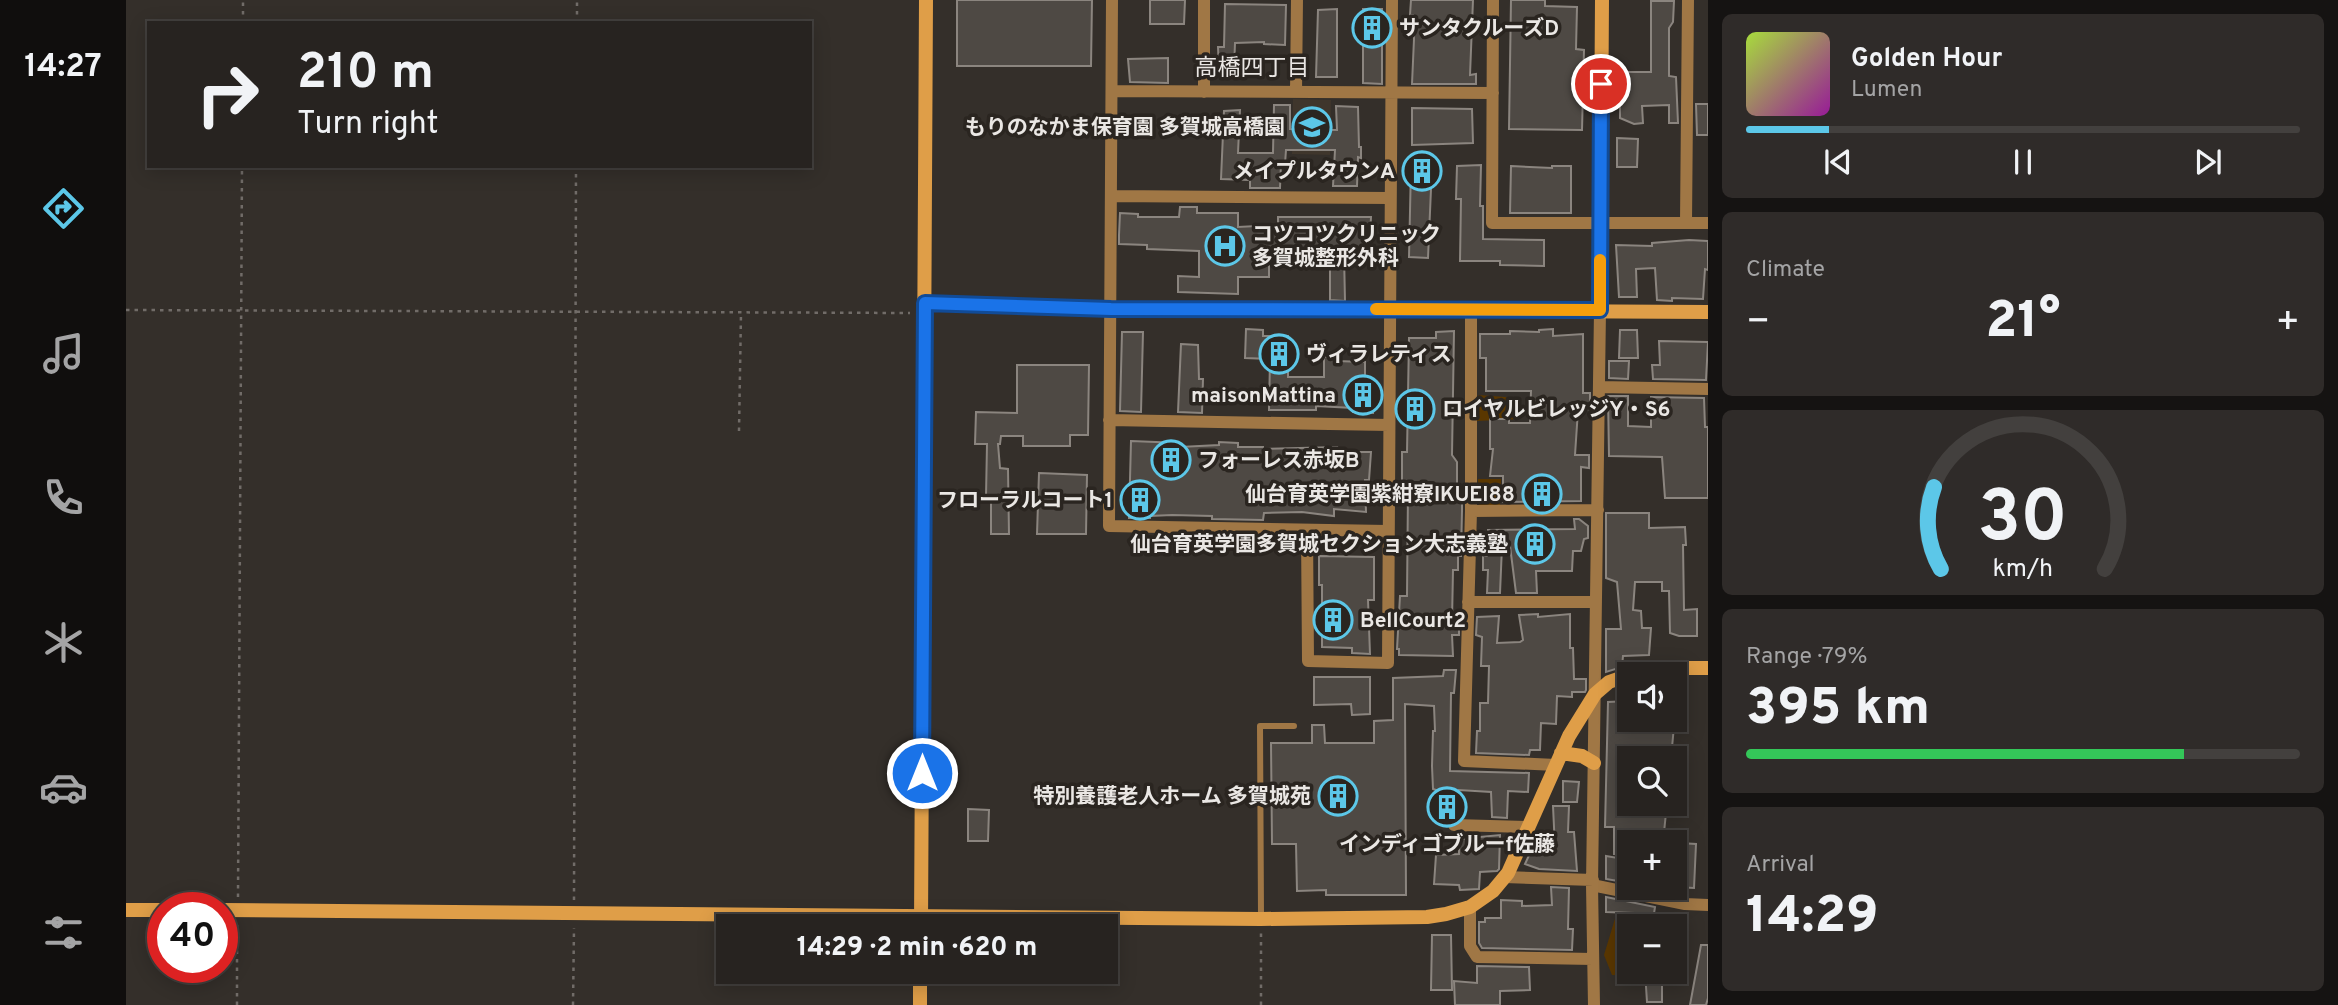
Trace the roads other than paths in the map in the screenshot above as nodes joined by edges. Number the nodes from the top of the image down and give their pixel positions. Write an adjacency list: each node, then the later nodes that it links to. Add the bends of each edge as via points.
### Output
1 (926, 0): 19 (street)
2 (1112, 0): 9 (street)
3 (1203, 0): 10 (street)
4 (1297, 0): 11 (street)
5 (1392, 0): 12 (street)
6 (1493, 0): 13 (street)
7 (1602, 0): 18 (street)
8 (1688, 0): 16 (street)
9 (1112, 91): 10 (street); 14 (street)
10 (1204, 92): 11 (street)
11 (1296, 92): 12 (street)
12 (1392, 92): 13 (street); 15 (street)
13 (1493, 93): 18 (street, via 1492,223)
14 (1111, 196): 15 (street); 20 (street)
15 (1390, 198): 21 (street)
16 (1686, 222): 17 (street); 18 (street)
17 (1708, 222)
18 (1600, 223): 23 (street)
19 (925, 309): 20 (street); 51 (street)
20 (1111, 309): 21 (street); 27 (street)
21 (1390, 309): 22 (street); 28 (street)
22 (1472, 310): 23 (street); 30 (street)
23 (1600, 310): 24 (street); 25 (street)
24 (1708, 312)
25 (1599, 387): 26 (street); 29 (street)
26 (1708, 389)
27 (1109, 419): 28 (street); 31 (street, via 1109,526)
28 (1389, 425): 32 (street)
29 (1598, 510): 30 (street); 34 (street)
30 (1471, 511): 33 (street)
31 (1307, 530): 32 (street); 32 (street, via 1308,661 1388,663)
32 (1387, 531)
33 (1468, 602): 34 (street); 40 (street, via 1464,761)
34 (1596, 602): 38 (street)
35 (1687, 668): 36 (street)
36 (1708, 668)
37 (1617, 679): 38 (street)
38 (1595, 694): 40 (street); 41 (street)
39 (1294, 726): 53 (lane, via 1260,726)
40 (1559, 759): 41 (street, via 1582,756); 43 (street)
41 (1594, 763): 45 (street)
42 (1454, 825): 43 (street)
43 (1530, 827): 44 (street)
44 (1504, 877): 45 (street); 47 (street)
45 (1593, 883): 46 (street); 55 (street)
46 (1708, 905)
47 (1470, 907): 53 (street, via 1427,917); 55 (street, via 1470,946 1477,957)
48 (126, 909): 49 (street)
49 (147, 910)
50 (238, 910): 52 (street)
51 (920, 914)
52 (716, 916)
53 (1261, 919): 54 (street)
54 (1118, 920)
55 (1593, 959): 58 (street)
56 (920, 984): 57 (street)
57 (920, 1005)
58 (1594, 1005)

